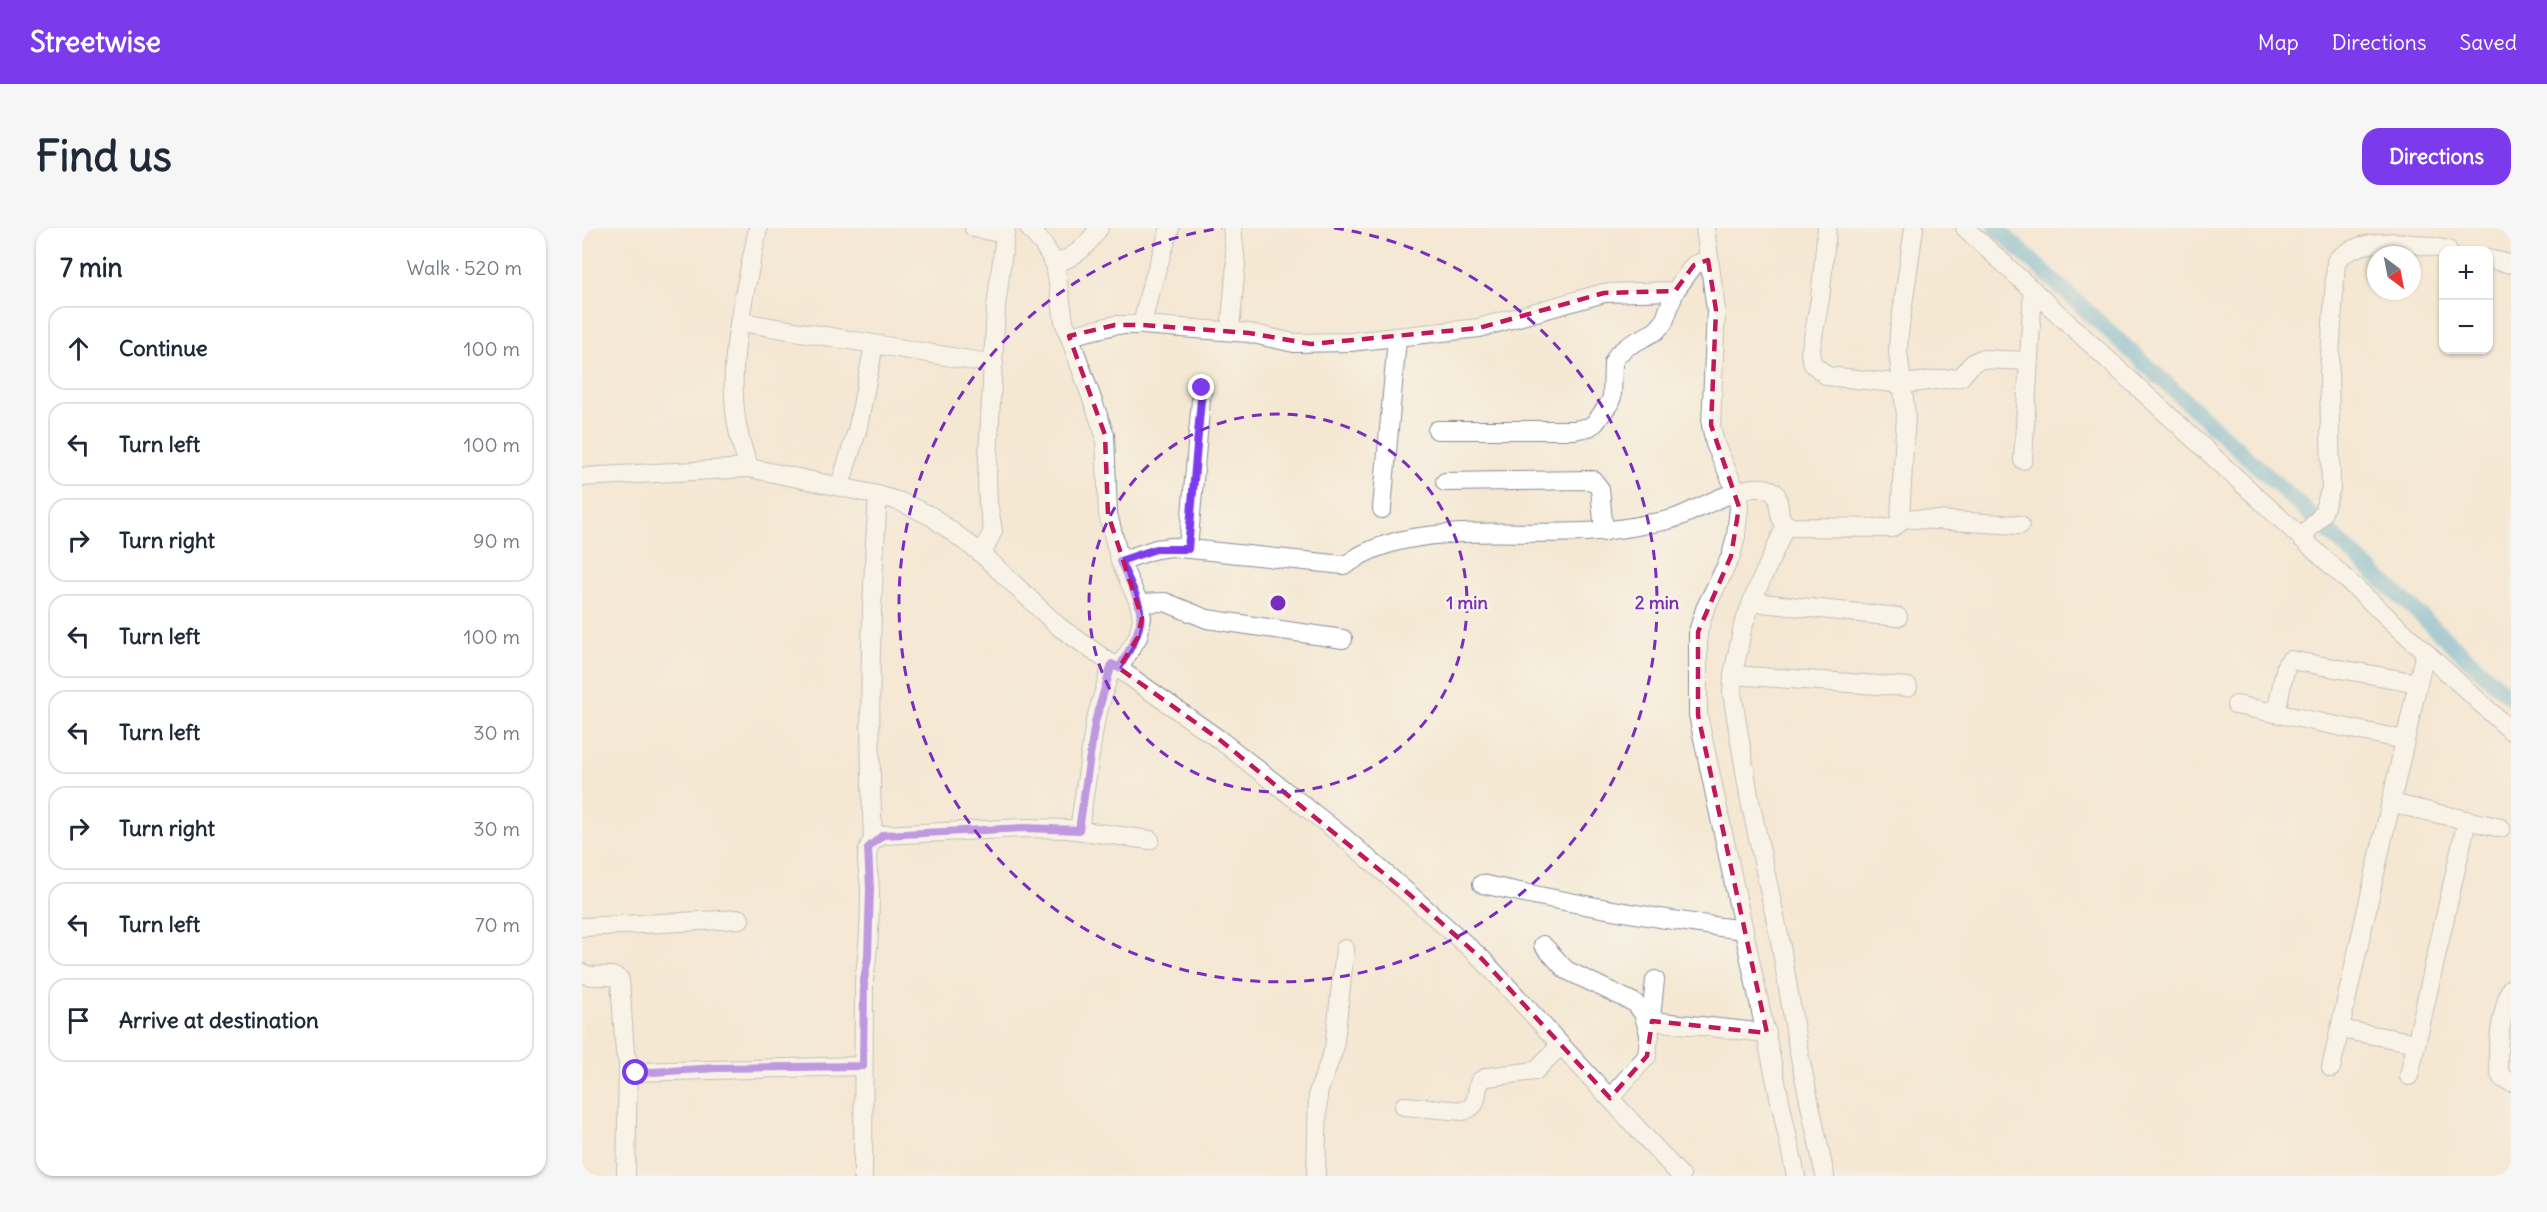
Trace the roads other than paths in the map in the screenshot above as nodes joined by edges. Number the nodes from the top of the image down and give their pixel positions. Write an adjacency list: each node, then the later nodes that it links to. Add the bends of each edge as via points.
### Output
1 (758, 228): 19 (street)
2 (974, 228): 11 (street)
3 (1029, 228): 15 (street)
4 (1099, 228): 15 (street, via 1085,248)
5 (1170, 228): 20 (street)
6 (1232, 228): 21 (street, via 1236,264)
7 (1705, 228): 13 (street)
8 (1827, 228): 27 (street, via 1810,354 1813,364 1827,376)
9 (1914, 228): 27 (street, via 1899,333)
10 (1965, 228): 17 (street)
11 (1005, 231): 26 (street)
12 (2439, 248): 42 (street, via 2388,243 2362,246 2344,252 2336,261 2329,373 2331,488 2322,515)
13 (1708, 260): 18 (street, via 1694,265); 35 (street, via 1716,310 1711,425 1715,444)
14 (2493, 260): 16 (street)
15 (1055, 264): 22 (street)
16 (2511, 264)
17 (2033, 290): 25 (street); 42 (street)
18 (1675, 291): 23 (street, via 1604,293 1479,328); 29 (street, via 1664,322 1656,331 1618,354 1613,363 1612,397 1589,427)
19 (741, 322): 24 (street); 31 (street, via 735,357 734,414 740,445)
20 (1142, 325): 21 (street); 22 (street, via 1115,325)
21 (1230, 331): 23 (street, via 1311,344)
22 (1069, 336): 45 (street, via 1105,435 1108,513)
23 (1397, 338): 37 (street)
24 (874, 345): 26 (street); 34 (street, via 857,431)
25 (2028, 361): 27 (street, via 1981,359 1961,377); 30 (street)
26 (994, 364): 44 (street, via 987,476 993,531)
27 (1903, 384): 38 (street, via 1906,415)
28 (1202, 388): 43 (street)
29 (1437, 430)
30 (2023, 460)
31 (750, 468): 32 (street); 34 (street)
32 (582, 477)
33 (1445, 482): 41 (street, via 1593,480 1600,489)
34 (840, 485): 36 (street)
35 (1746, 490): 39 (street, via 1774,492); 41 (street, via 1676,518); 68 (street, via 1738,507 1731,556 1698,632 1696,661 1698,715)
36 (878, 495): 44 (street, via 931,516); 64 (street, via 869,762)
37 (1382, 509)
38 (1900, 518): 39 (street, via 1891,528); 40 (street)
39 (1786, 525): 46 (street)
40 (2020, 525)
41 (1604, 532): 43 (street, via 1475,532 1416,537 1343,565)
42 (2304, 535): 50 (street)
43 (1188, 549): 45 (street, via 1156,549)
44 (982, 554): 51 (street, via 1058,626)
45 (1120, 561): 47 (street)
46 (1752, 602): 48 (street); 52 (street)
47 (1139, 603): 49 (street, via 1166,602 1216,620); 51 (street, via 1142,618 1138,637)
48 (1898, 617)
49 (1343, 639)
50 (2425, 652): 53 (street); 57 (street)
51 (1115, 666): 62 (street, via 1095,722); 78 (street, via 1220,740 1340,834 1482,959)
52 (1732, 675): 54 (street); 91 (street, via 1750,801)
53 (2418, 682): 56 (street, via 2292,660 2286,665); 58 (street)
54 (1908, 687)
55 (2236, 705): 56 (street)
56 (2276, 713): 58 (street)
57 (2511, 731)
58 (2405, 740): 59 (street)
59 (2391, 803): 60 (street); 75 (street)
60 (2467, 820): 61 (street); 77 (street)
61 (2501, 828)
62 (1079, 830): 63 (street); 64 (street, via 1024,828 883,835)
63 (1150, 840)
64 (873, 841): 80 (street, via 868,848)
65 (1482, 884): 68 (street, via 1664,920)
66 (740, 920): 67 (street)
67 (582, 927)
68 (1744, 930): 76 (street)
69 (1543, 945): 74 (street, via 1566,970 1635,1003)
70 (1346, 949): 88 (street, via 1334,1049 1318,1093)
71 (582, 973): 79 (street, via 616,976 620,980)
72 (1655, 980): 74 (street)
73 (2511, 988): 83 (street, via 2496,1056 2502,1078)
74 (1651, 1029): 76 (street); 84 (street, via 1644,1062)
75 (2340, 1029): 77 (street); 81 (street)
76 (1767, 1033): 90 (street)
77 (2416, 1043): 82 (street)
78 (1561, 1045): 84 (street); 85 (street, via 1534,1071 1480,1081 1476,1104 1464,1111)
79 (628, 1066): 80 (street, via 636,1073); 86 (street)
80 (863, 1066): 87 (street)
81 (2331, 1068)
82 (2409, 1076)
83 (2511, 1082)
84 (1610, 1098): 89 (street)
85 (1404, 1106)
86 (626, 1176)
87 (863, 1176)
88 (1316, 1176)
89 (1681, 1176)
90 (1796, 1176)
91 (1825, 1176)

